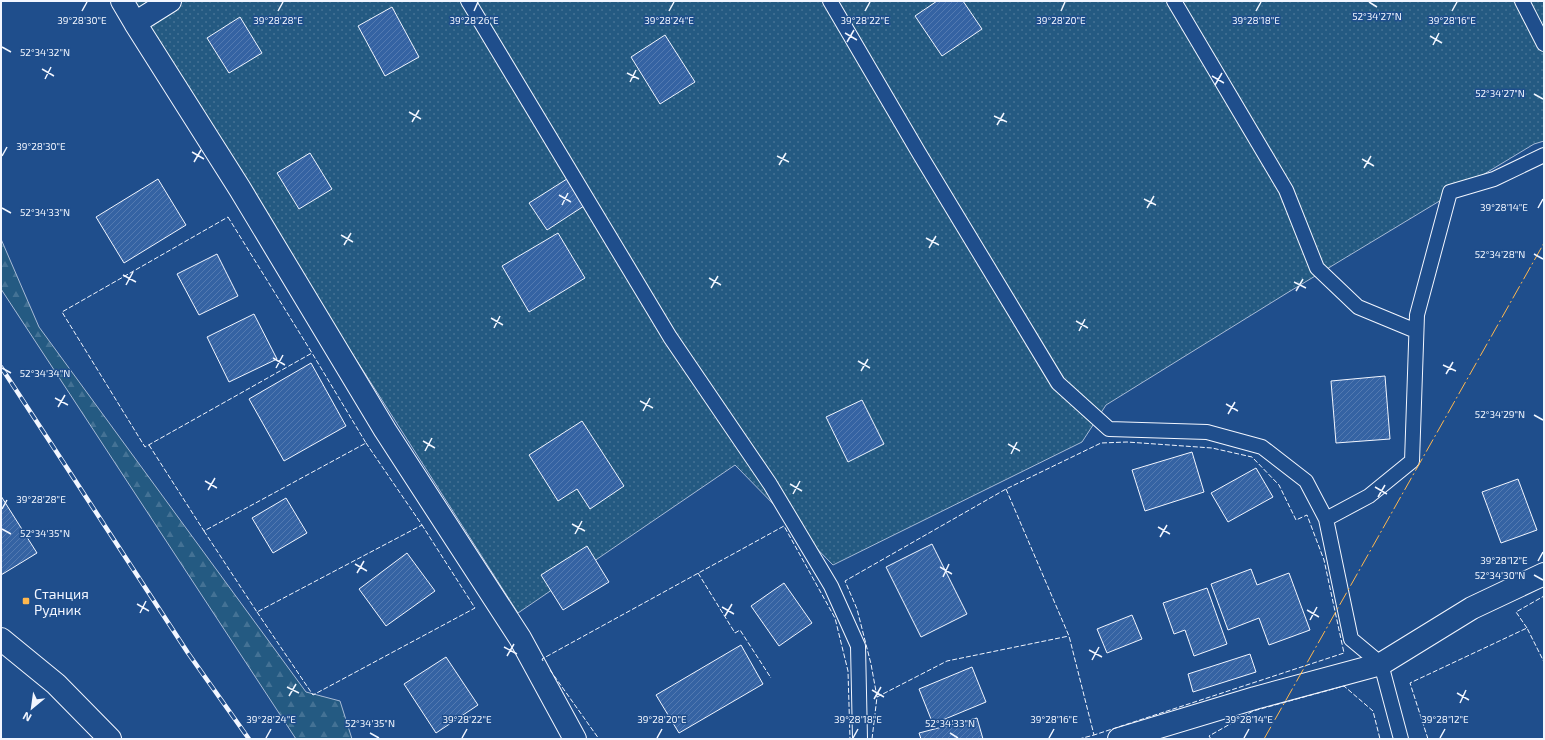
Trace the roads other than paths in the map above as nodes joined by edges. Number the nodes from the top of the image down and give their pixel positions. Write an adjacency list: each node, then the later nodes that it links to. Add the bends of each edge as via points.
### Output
1 (122, 1): 7 (street)
2 (170, 1): 7 (street)
3 (468, 1): 17 (lane, via 670,337 770,484 831,586 858,646)
4 (830, 1): 11 (lane, via 1058,383 1109,429 1208,432 1262,447 1306,481)
5 (1174, 1): 10 (lane, via 1286,190 1317,268 1358,307)
6 (1522, 1): 8 (lane)
7 (135, 23): 16 (street, via 244,196 385,430 520,638)
8 (1544, 44)
9 (1544, 155): 10 (lane, via 1494,179 1450,192 1417,315)
10 (1416, 331): 11 (lane, via 1412,461 1369,496)
11 (1326, 519): 14 (lane, via 1351,639)
12 (1544, 574): 14 (street, via 1472,608)
13 (1, 639): 15 (street, via 56,684)
14 (1381, 664): 18 (street); 19 (lane)
15 (110, 739)
16 (575, 739)
17 (860, 739)
18 (1119, 739)
19 (1400, 739)

